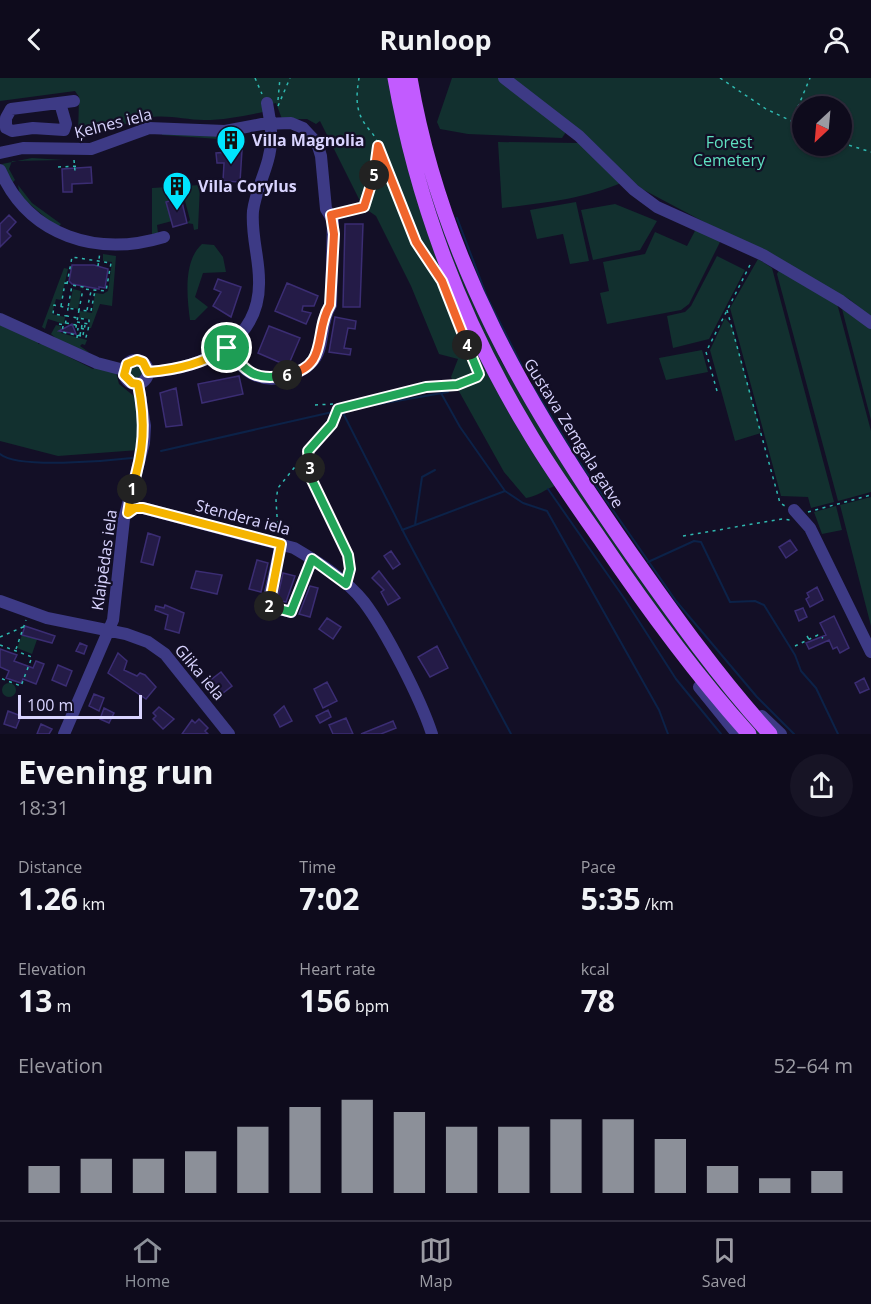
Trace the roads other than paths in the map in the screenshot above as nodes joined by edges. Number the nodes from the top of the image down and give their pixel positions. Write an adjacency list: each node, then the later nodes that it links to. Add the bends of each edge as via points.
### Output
1 (395, 78): 25 (main road, via 424,202 456,289 486,355 553,470)
2 (410, 78): 27 (main road, Gustava Zemgala gatve, via 462,261 511,367 578,477 673,614)
3 (504, 78): 14 (street, via 579,136 657,207 756,252)
4 (74, 101): 6 (street)
5 (267, 103): 7 (street)
6 (61, 107): 8 (street, via 64,130); 8 (street, via 11,109 6,128)
7 (270, 123): 9 (street, Ķelnes iela, via 225,130 149,128 79,150); 15 (street, via 272,141 254,210 258,300 242,333); 15 (street, Ķelnes iela, via 291,123 303,128 317,144 321,156 326,209 334,234 330,305 320,349 308,367 296,374 270,379 245,370)
8 (23, 129): 9 (street)
9 (23, 148): 10 (street, Ķelnes iela)
10 (0, 153)
11 (0, 170): 12 (street, via 9,193 54,230 101,245 136,244)
12 (164, 237)
13 (0, 319): 16 (street, via 97,363)
14 (871, 323)
15 (227, 348): 17 (street, via 193,364)
16 (124, 370): 17 (street, via 137,360 143,362); 18 (street, via 127,380)
17 (148, 372): 18 (street)
18 (138, 384): 19 (street, Klaipēdas iela, via 144,443)
19 (128, 513): 21 (street, Stendera iela, via 143,508); 24 (street, Klaipēdas iela)
20 (795, 515): 26 (street, via 810,528)
21 (281, 544): 22 (street, Stendera iela); 22 (street, via 267,606 291,612)
22 (312, 559): 30 (street, Stendera iela, via 363,601)
23 (0, 601): 24 (street, Glika iela, via 47,618)
24 (109, 630): 28 (street, Klaipēdas iela); 29 (street, Glika iela, via 148,642 165,654)
25 (670, 638): 31 (street, via 677,659); 32 (main road)
26 (871, 652)
27 (724, 679): 33 (main road, Gustava Zemgala gatve); 34 (street, Gustava Zemgala gatve)
28 (64, 734)
29 (229, 734)
30 (432, 734)
31 (737, 734)
32 (749, 734)
33 (770, 734)
34 (781, 734)

